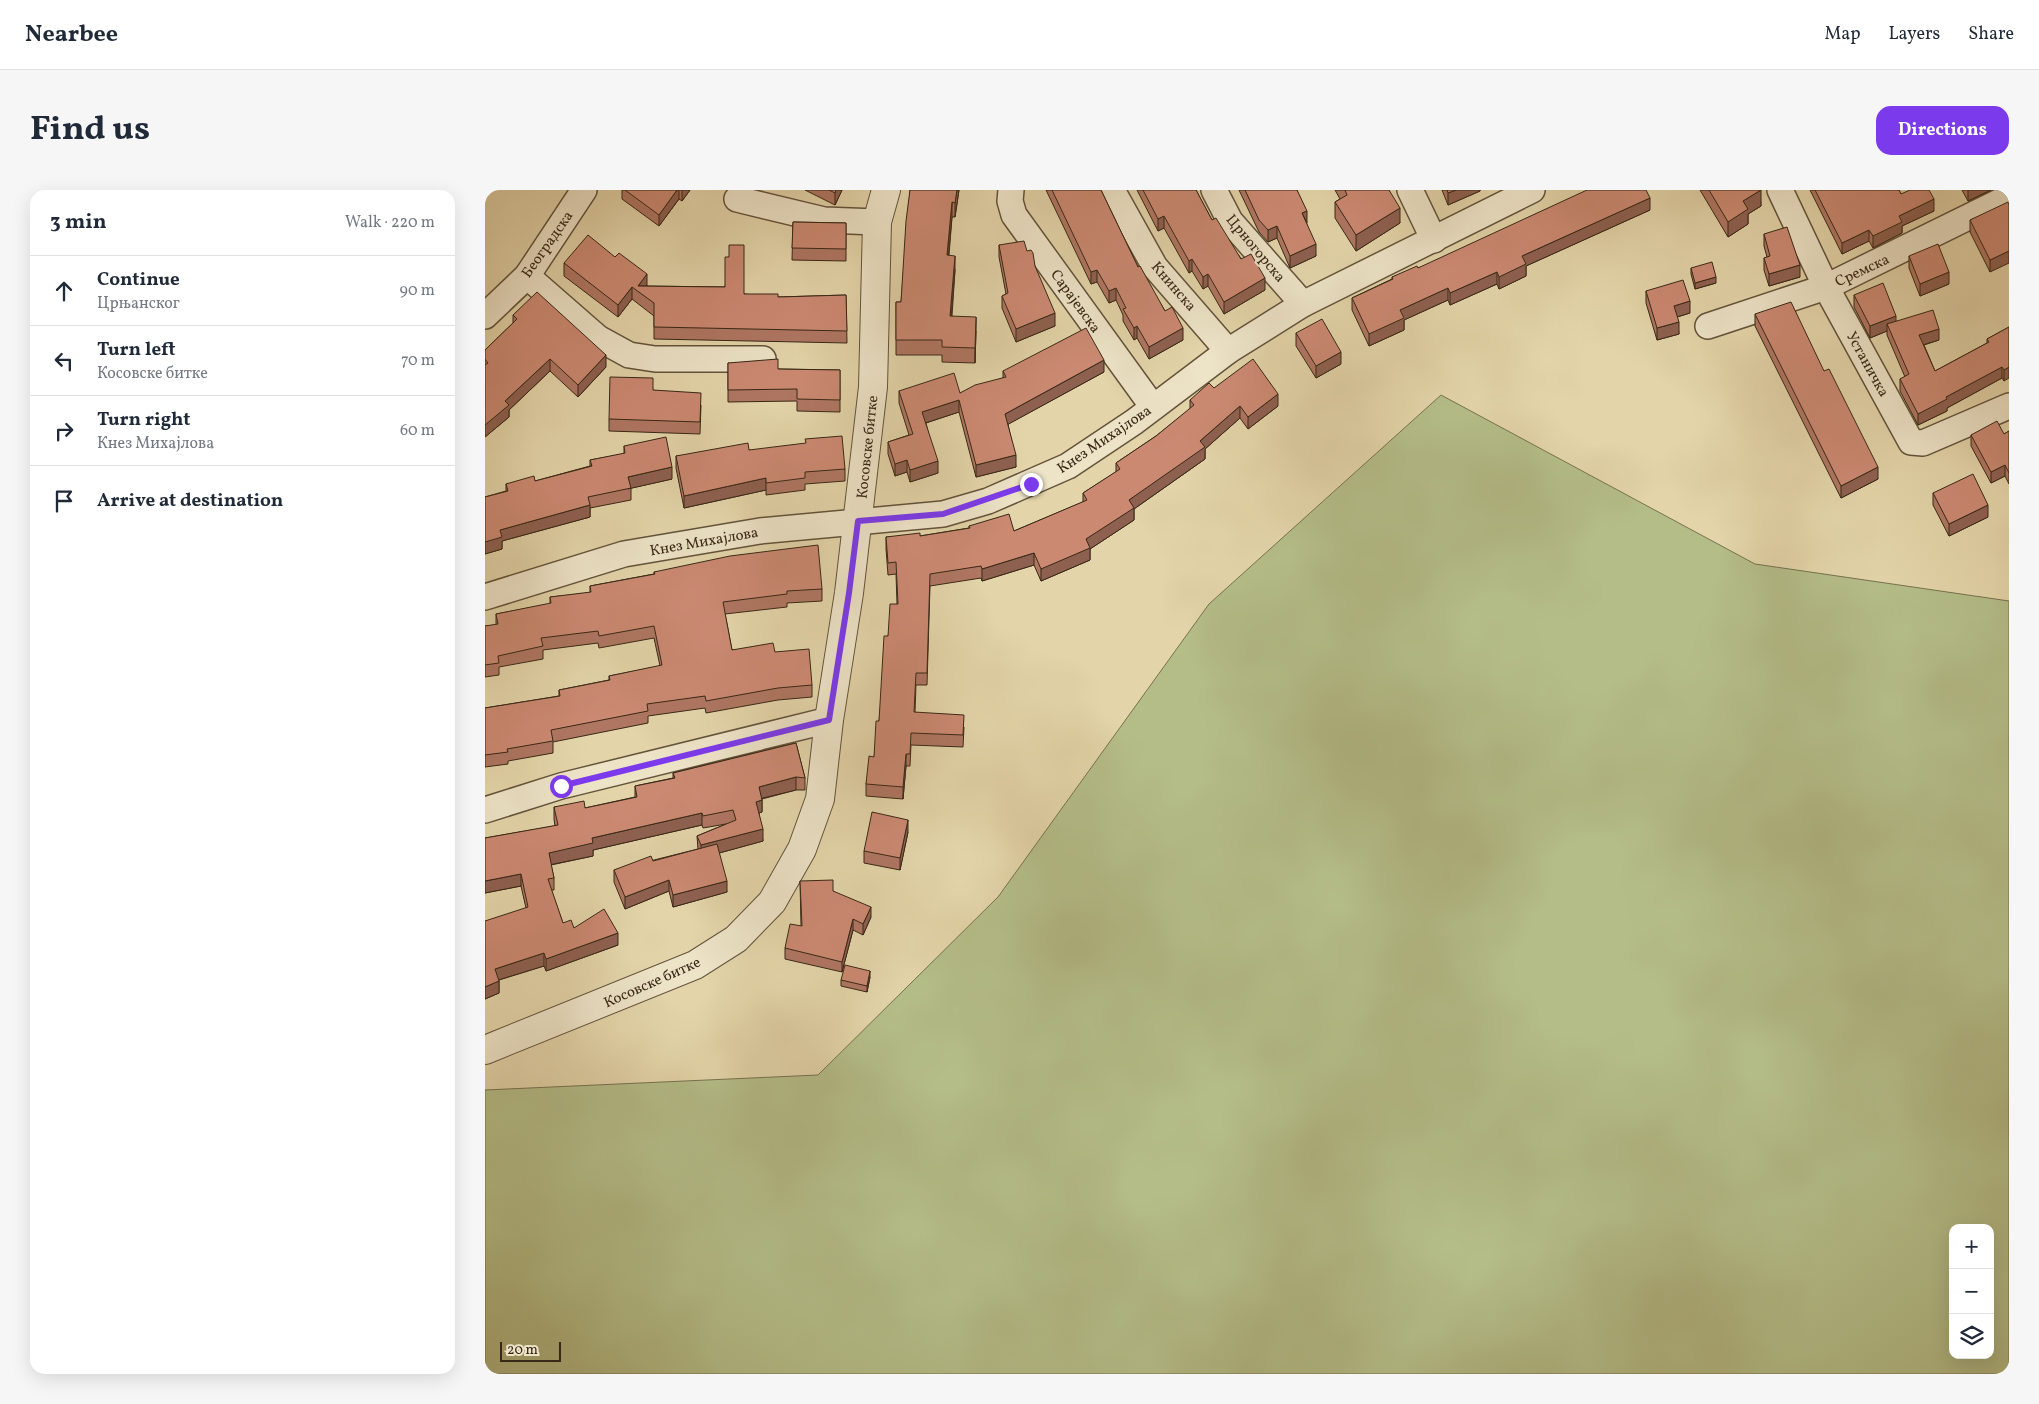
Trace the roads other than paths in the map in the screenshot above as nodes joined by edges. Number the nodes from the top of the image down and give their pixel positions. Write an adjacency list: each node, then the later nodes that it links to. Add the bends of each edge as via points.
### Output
1 (584, 190): 13 (street, Београдска)
2 (886, 190): 11 (street, Косовске битке)
3 (1011, 190): 21 (street, Сарајевска, via 1009,201 1014,215)
4 (1112, 190): 18 (street, Книнска, via 1155,267)
5 (1214, 190): 15 (street, Црногорска, via 1230,221)
6 (1410, 190): 12 (street)
7 (1532, 190): 12 (street, Кнез Михајлова)
8 (1780, 190): 14 (street, Устаничка)
9 (2009, 197): 14 (street, Сремска)
10 (737, 199): 11 (street, via 823,220)
11 (877, 222): 22 (street, Косовске битке, via 873,387)
12 (1434, 240): 15 (street, Кнез Михајлова)
13 (527, 276): 16 (street, Београдска); 19 (street, via 598,338 629,356 648,359)
14 (1826, 287): 17 (street, Сремска); 20 (street, Устаничка, via 1911,442 1923,443)
15 (1303, 304): 18 (street, Кнез Михајлова)
16 (485, 316)
17 (1708, 326)
18 (1229, 351): 21 (street, Кнез Михајлова)
19 (763, 358)
20 (2009, 406)
21 (1153, 407): 22 (street, Кнез Михајлова, via 1068,466 987,501 943,514)
22 (858, 521): 23 (street, Кнез Михајлова, via 760,531 624,554); 24 (street, Косовске битке)
23 (485, 597)
24 (829, 720): 25 (street, via 570,784); 26 (street, Косовске битке, via 819,800 802,850 772,902 736,939 695,966)
25 (485, 810)
26 (485, 1050)

